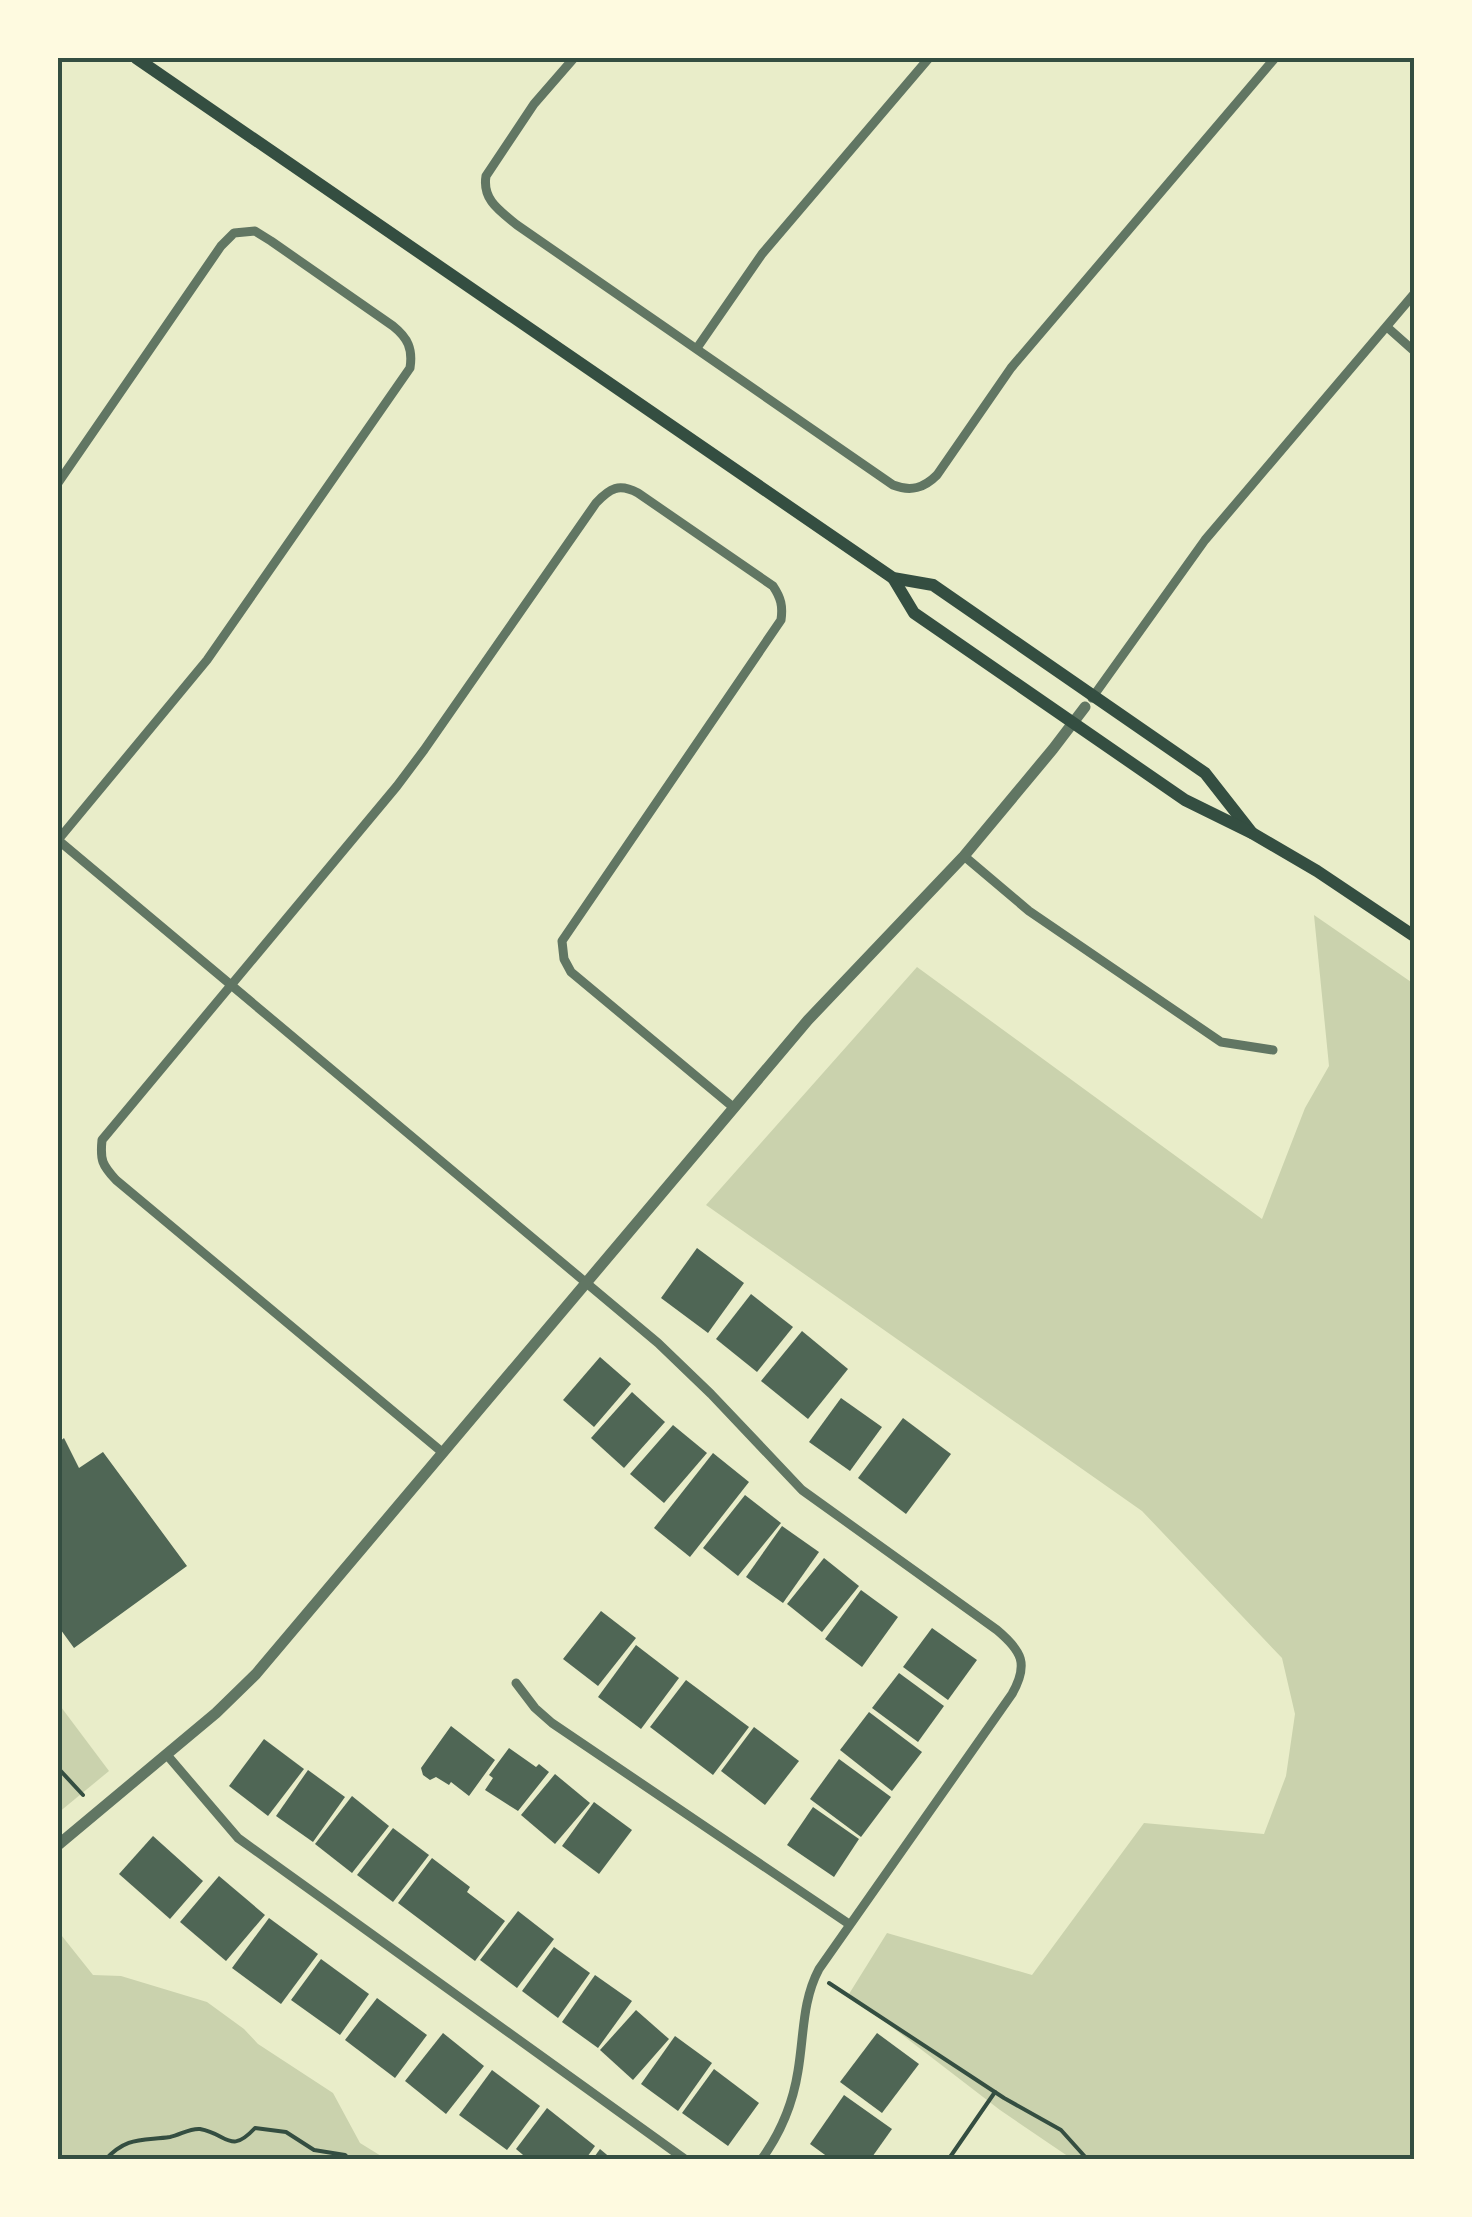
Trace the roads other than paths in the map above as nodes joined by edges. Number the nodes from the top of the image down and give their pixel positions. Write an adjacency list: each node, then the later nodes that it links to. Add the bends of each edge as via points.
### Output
1 (136, 58): 10 (main road)
2 (574, 58): 7 (street, via 534,104 484,189 517,224)
3 (929, 58): 7 (street, via 762,254)
4 (1275, 58): 7 (street, via 1011,368 928,484 893,485)
5 (1414, 294): 6 (street)
6 (1387, 327): 8 (street); 11 (street, via 1204,540)
7 (696, 348)
8 (1414, 351)
9 (58, 483): 14 (street, via 234,233 255,231 271,241 393,326 410,346 410,368 208,660)
10 (893, 578): 11 (main road, via 933,585); 12 (main road, via 914,612)
11 (1089, 702): 12 (street); 13 (main road, via 1204,773)
12 (1074, 722): 13 (main road, via 1185,800); 15 (street)
13 (1252, 834): 16 (main road)
14 (58, 840): 17 (street)
15 (964, 856): 18 (street, via 1030,911 1221,1042); 19 (street)
16 (1414, 936)
17 (229, 985): 19 (street, via 424,750 596,502 616,486 628,487 773,586 781,620 570,926 562,940 564,959 571,972); 20 (street); 21 (street, via 102,1140 104,1166)
18 (1273, 1050)
19 (733, 1107): 20 (street)
20 (585, 1283): 21 (street); 25 (street, via 678,1361 802,1490 997,1630 1022,1662 1012,1694)
21 (442, 1452): 23 (street, via 256,1674)
22 (516, 1683): 25 (street, via 552,1723)
23 (166, 1755): 24 (street); 26 (street, via 238,1838)
24 (58, 1846)
25 (849, 1924): 27 (street, via 810,1986 790,2106)
26 (686, 2160)
27 (761, 2160)

